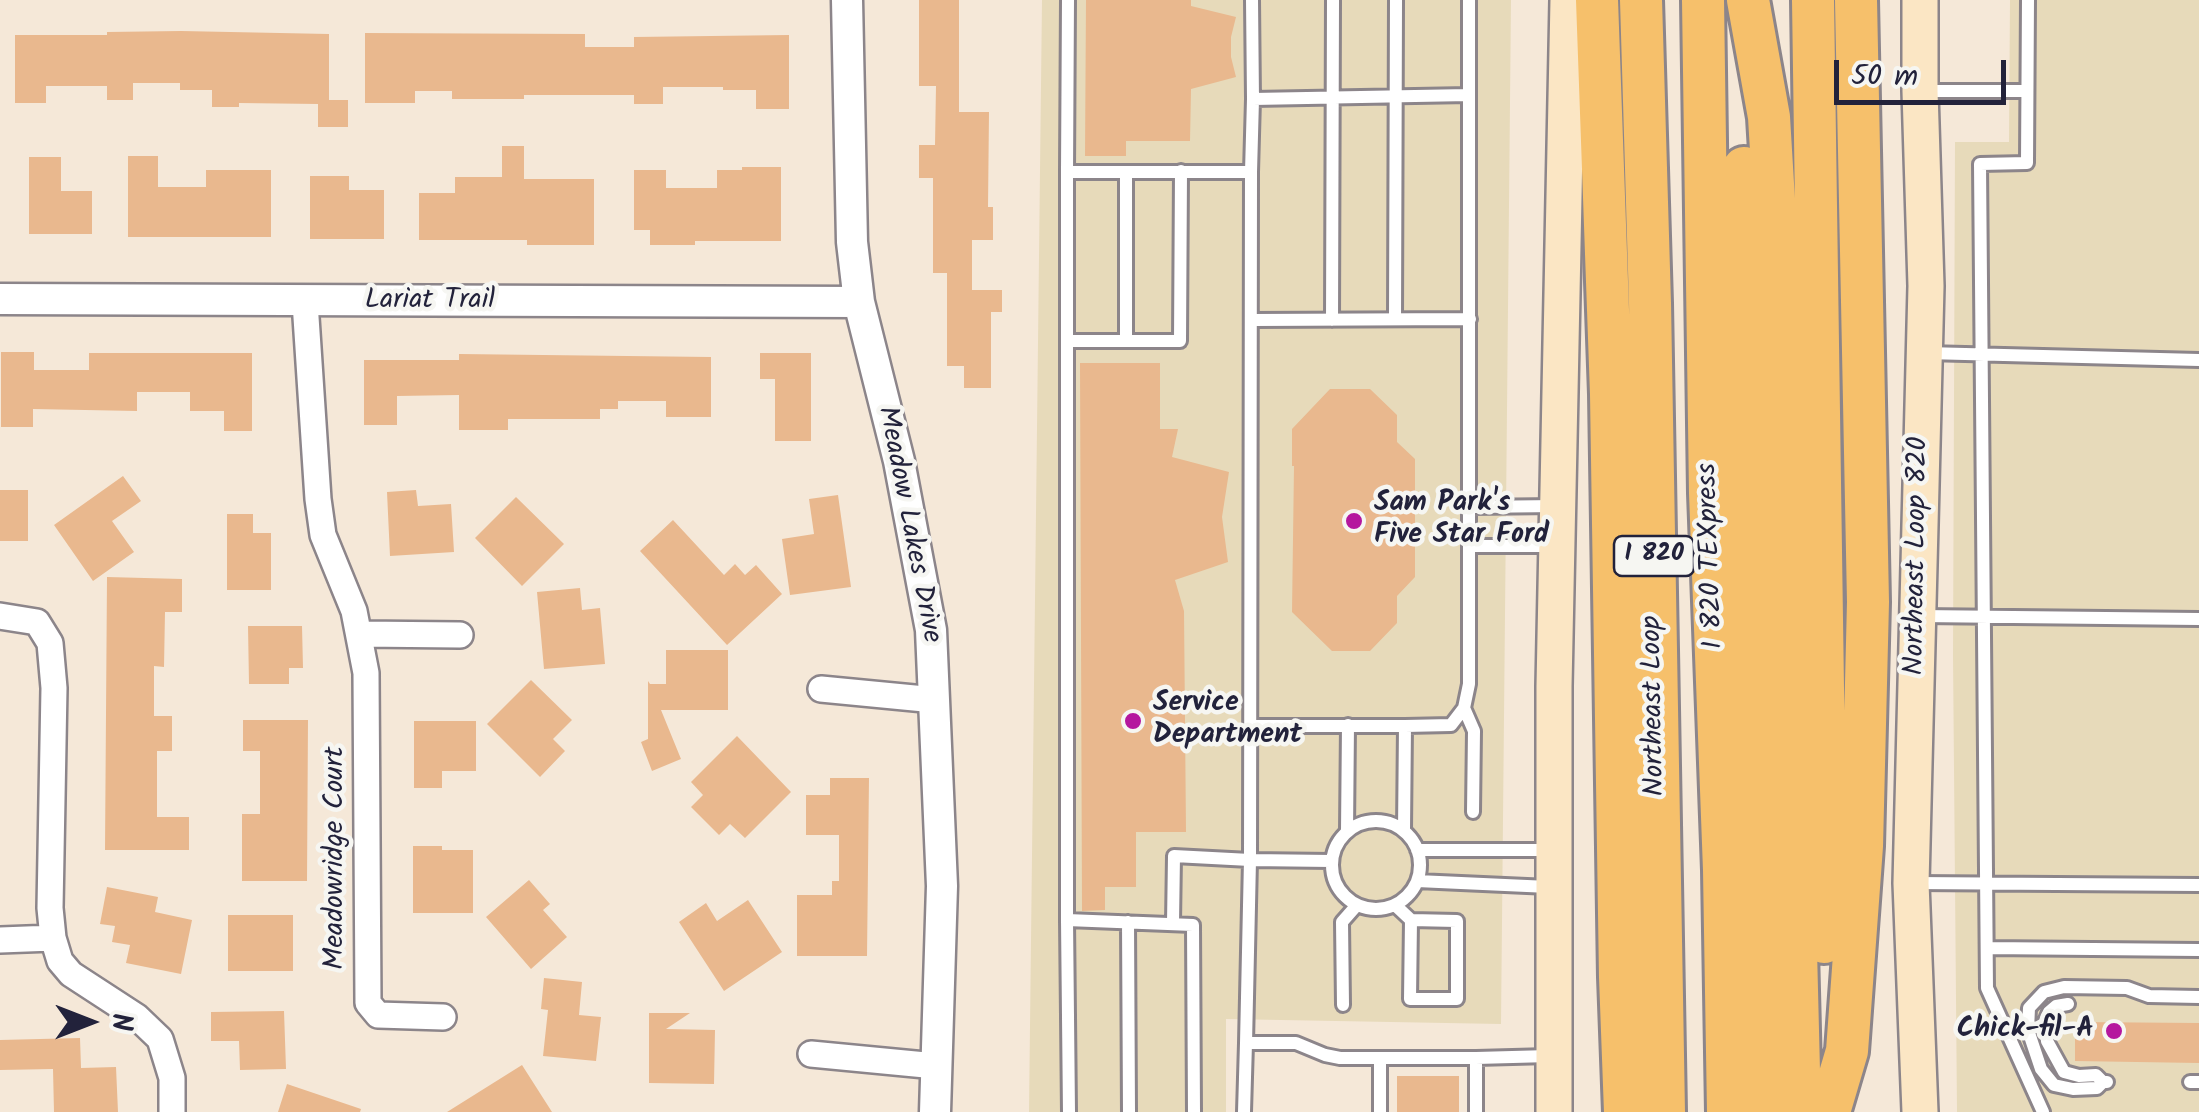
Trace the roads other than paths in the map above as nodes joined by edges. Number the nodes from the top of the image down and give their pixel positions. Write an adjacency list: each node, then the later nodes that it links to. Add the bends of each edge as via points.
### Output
1 (848, 0): 28 (street, Meadow Lakes Drive)
2 (1068, 0): 22 (lane)
3 (1252, 0): 21 (lane)
4 (1333, 0): 20 (lane)
5 (1396, 0): 19 (lane)
6 (1469, 0): 18 (lane)
7 (1568, 0): 38 (main road)
8 (1597, 0): 97 (highway)
9 (1642, 0): 98 (highway, Northeast Loop / I 820)
10 (1703, 0): 99 (highway, I 820 TEXpress)
11 (1745, 0): 100 (highway, I 820 TEXpress); 101 (highway, via 1769,117 1780,300)
12 (1812, 0): 102 (highway)
13 (1856, 0): 102 (highway, via 1868,602 1862,846 1846,1052)
14 (1920, 0): 16 (main road, Northeast Loop 820)
15 (2028, 0): 17 (lane)
16 (1920, 90): 17 (lane); 35 (main road, Northeast Loop 820)
17 (2027, 90): 36 (lane, via 2027,164 1980,164)
18 (1469, 96): 19 (lane); 30 (lane)
19 (1396, 97): 20 (lane); 29 (lane)
20 (1333, 98): 21 (lane); 32 (lane)
21 (1253, 99): 25 (lane)
22 (1067, 172): 23 (lane); 33 (lane)
23 (1126, 172): 24 (lane); 34 (lane)
24 (1181, 172): 25 (lane); 34 (lane, via 1180,341)
25 (1251, 172): 31 (lane)
26 (0, 299): 27 (street, Lariat Trail)
27 (305, 302): 28 (street, Lariat Trail); 46 (street, Meadowridge Court, via 323,536)
28 (859, 302): 49 (street, Meadow Lakes Drive, via 924,592)
29 (1395, 319): 30 (lane); 32 (lane)
30 (1470, 319): 39 (lane)
31 (1252, 320): 32 (lane); 52 (lane)
32 (1332, 320)
33 (1067, 341): 34 (lane); 68 (lane)
34 (1126, 341)
35 (1924, 353): 36 (lane); 43 (main road, Northeast Loop 820)
36 (1982, 353): 37 (lane); 44 (lane)
37 (2199, 360)
38 (1559, 506): 39 (lane); 41 (main road)
39 (1470, 507): 40 (lane)
40 (1470, 546): 41 (lane); 50 (lane)
41 (1558, 546): 58 (main road)
42 (0, 616): 72 (street, via 37,622 50,643)
43 (1918, 616): 44 (lane); 62 (main road, Northeast Loop 820)
44 (1984, 617): 45 (lane); 63 (lane)
45 (2199, 619)
46 (360, 634): 47 (street); 81 (street, Meadowridge Court, via 366,673 368,1003 378,1015)
47 (460, 635)
48 (821, 690): 49 (street)
49 (934, 700): 87 (street, Meadow Lakes Drive, via 942,886)
50 (1464, 708): 53 (lane, via 1451,725); 54 (lane, via 1474,731)
51 (1348, 725): 52 (lane); 53 (lane); 56 (lane)
52 (1250, 726): 59 (lane)
53 (1405, 726): 55 (lane)
54 (1473, 812)
55 (1404, 830): 56 (lane, via 1375,820); 57 (lane)
56 (1348, 831): 60 (lane)
57 (1417, 850): 58 (lane); 61 (lane)
58 (1555, 850): 65 (main road)
59 (1250, 860): 60 (lane); 71 (lane, via 1174,856); 82 (lane)
60 (1332, 861): 66 (lane, via 1338,887)
61 (1417, 881): 65 (lane); 67 (lane)
62 (1912, 883): 63 (lane); 103 (main road, Northeast Loop 820)
63 (1986, 883): 64 (lane); 74 (lane)
64 (2199, 885)
65 (1554, 887): 84 (main road)
66 (1357, 905): 67 (lane); 80 (lane, via 1342,922)
67 (1395, 905): 69 (lane)
68 (1066, 920): 70 (lane); 90 (lane)
69 (1411, 920): 69 (lane, via 1410,999 1457,999 1456,921)
70 (1128, 922): 71 (lane); 91 (lane)
71 (1173, 923): 92 (lane, via 1193,925)
72 (53, 938): 73 (street); 88 (street, via 71,974 160,1038 172,1078)
73 (0, 940)
74 (1986, 948): 75 (lane); 104 (lane, via 1987,988)
75 (2199, 950)
76 (2149, 996): 77 (lane); 78 (lane); 79 (lane, via 2127,988 2064,988 2044,992 2029,1008 2028,1030 2054,1085 2097,1088 2106,1082 2096,1075 2064,1072 2047,1040 2049,1012)
77 (2199, 997)
78 (2126, 1002)
79 (2068, 1004)
80 (1343, 1005)
81 (443, 1017)
82 (1246, 1043): 85 (lane); 93 (lane)
83 (811, 1054): 87 (street)
84 (1554, 1056): 86 (lane); 96 (main road)
85 (1380, 1058): 86 (lane); 94 (lane)
86 (1476, 1058): 95 (lane)
87 (936, 1066): 89 (street, Meadow Lakes Drive)
88 (172, 1112)
89 (935, 1112)
90 (1068, 1112)
91 (1130, 1112)
92 (1194, 1112)
93 (1244, 1112)
94 (1380, 1112)
95 (1476, 1112)
96 (1554, 1112)
97 (1625, 1112)
98 (1664, 1112)
99 (1728, 1112)
100 (1762, 1112)
101 (1800, 1112)
102 (1826, 1112)
103 (1920, 1112)
104 (2043, 1112)

